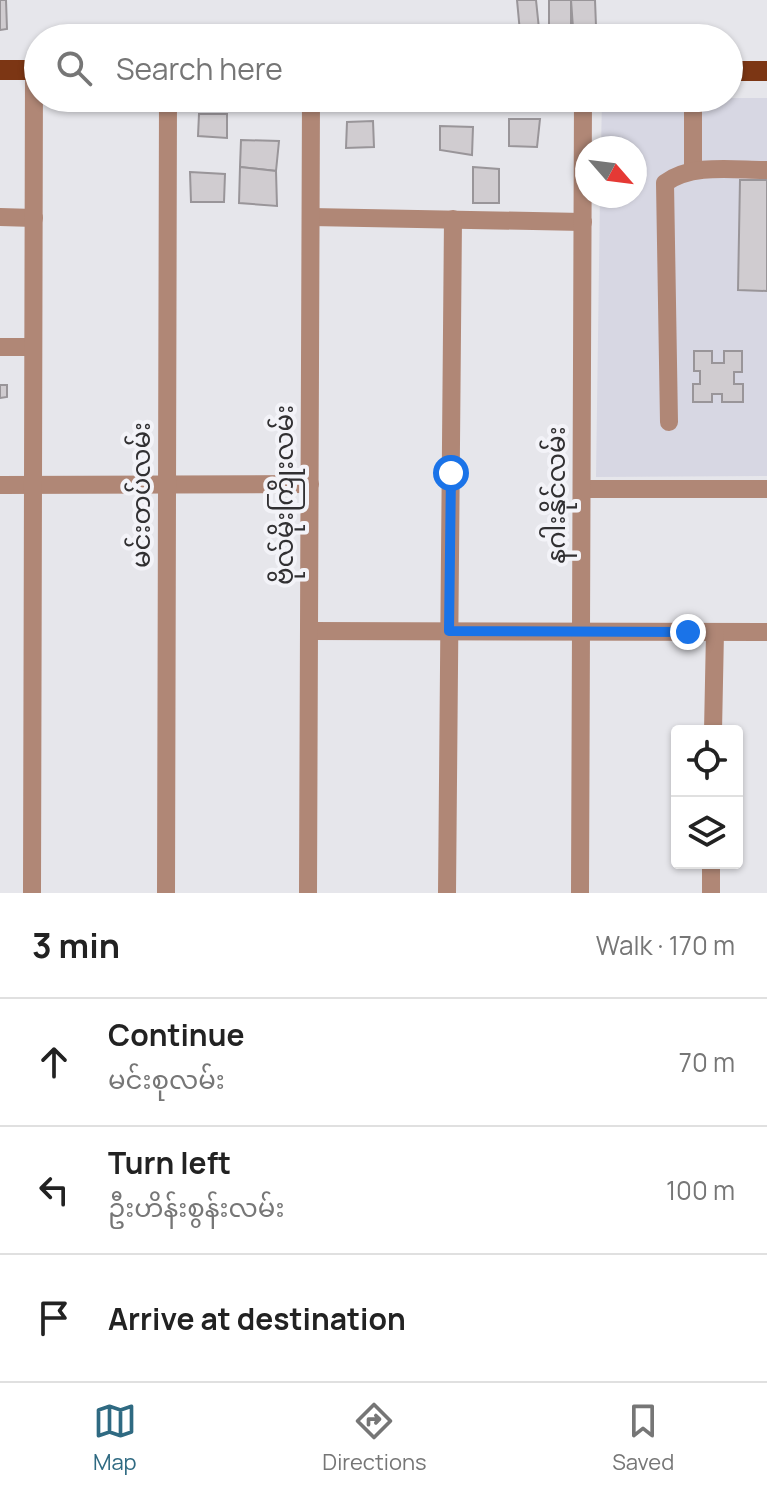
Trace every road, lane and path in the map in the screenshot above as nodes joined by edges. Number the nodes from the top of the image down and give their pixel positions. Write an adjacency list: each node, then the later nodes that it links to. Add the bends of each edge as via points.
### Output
1 (0, 70): 2 (main road)
2 (24, 70)
3 (743, 71): 4 (main road)
4 (767, 71)
5 (35, 112): 14 (street)
6 (168, 112): 23 (street, မင်းတပ်လမ်း)
7 (311, 112): 13 (street, ဗိုလ်မိုးကြိုးလမ်း)
8 (583, 112): 16 (street, နဂါးနိုင်လမ်း)
9 (693, 112): 10 (street)
10 (693, 170): 11 (street); 19 (street, via 665,183)
11 (767, 170)
12 (0, 217): 14 (street)
13 (311, 217): 15 (street); 20 (street, ဗိုလ်မိုးကြိုးလမ်း)
14 (34, 218): 18 (street)
15 (453, 219): 16 (street); 27 (street)
16 (583, 222): 24 (street, နဂါးနိုင်လမ်း)
17 (0, 347): 18 (street)
18 (33, 347): 22 (street)
19 (669, 422)
20 (310, 484): 23 (street); 26 (street, ဗိုလ်မိုးကြိုးလမ်း)
21 (0, 485): 22 (street)
22 (33, 486): 23 (street); 33 (street)
23 (167, 486): 34 (street, မင်းတပ်လမ်း)
24 (582, 489): 25 (street); 28 (street, နဂါးနိုင်လမ်း)
25 (767, 489)
26 (309, 631): 27 (street); 35 (street, ဗိုလ်မိုးကြိုးလမ်း)
27 (449, 631): 28 (street); 36 (street)
28 (581, 631): 29 (street); 37 (street, နဂါးနိုင်လမ်း)
29 (715, 632): 30 (street); 31 (street)
30 (767, 632)
31 (713, 725)
32 (711, 869): 38 (street)
33 (32, 893)
34 (166, 893)
35 (308, 893)
36 (447, 893)
37 (580, 893)
38 (711, 893)

